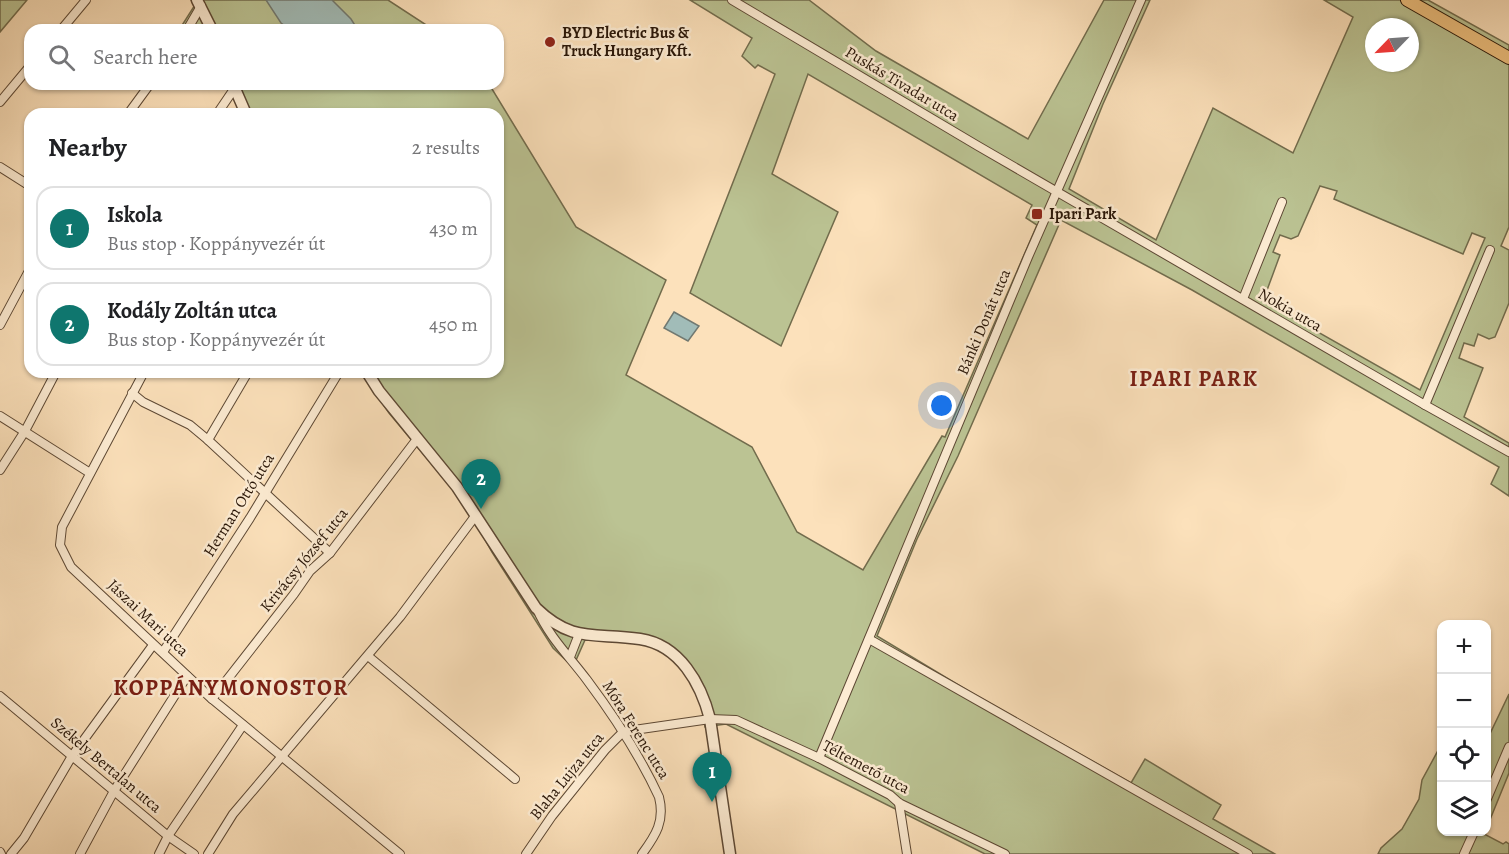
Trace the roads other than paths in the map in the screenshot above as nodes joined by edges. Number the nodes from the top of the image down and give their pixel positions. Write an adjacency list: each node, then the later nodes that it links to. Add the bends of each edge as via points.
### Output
1 (86, 0): 6 (street)
2 (732, 0): 20 (street, Puskás Tivadar utca)
3 (1141, 0): 20 (street, Bánki Donát utca)
4 (1407, 0): 9 (main road)
5 (199, 3): 7 (street); 8 (street)
6 (66, 24)
7 (190, 24)
8 (209, 24)
9 (1509, 58)
10 (24, 73): 14 (street)
11 (146, 90): 15 (street)
12 (231, 90): 16 (street)
13 (236, 90): 17 (street)
14 (0, 102)
15 (132, 108)
16 (220, 108)
17 (243, 108)
18 (0, 167): 19 (street)
19 (24, 182)
20 (1058, 191): 24 (street, Nokia utca); 45 (street, Bánki Donát utca)
21 (1282, 202): 24 (street)
22 (1490, 250): 32 (street)
23 (24, 280): 25 (street)
24 (1243, 299): 32 (street, Nokia utca)
25 (0, 325)
26 (53, 378): 34 (street)
27 (141, 378): 31 (street, Jászai Mari utca)
28 (244, 378): 36 (street)
29 (335, 378): 40 (street, Herman Ottó utca)
30 (371, 378): 35 (street)
31 (132, 393): 36 (street, via 190,425); 39 (street, Jászai Mari utca)
32 (1425, 405): 37 (street, Nokia utca)
33 (0, 417): 34 (street)
34 (25, 431): 38 (street); 39 (street)
35 (417, 439): 41 (street); 42 (street, Krivácsy József utca)
36 (208, 440): 40 (street)
37 (1509, 452)
38 (0, 470)
39 (90, 473): 46 (street, Jászai Mari utca, via 62,527 60,545 71,567)
40 (264, 492): 42 (street); 47 (street, Herman Ottó utca)
41 (476, 515): 43 (street); 48 (street)
42 (330, 553): 52 (street, Krivácsy József utca, via 310,571)
43 (536, 608): 44 (street, via 556,624); 49 (street, Móra Ferenc utca, via 549,634)
44 (579, 634): 49 (street); 53 (street, via 642,639 674,655 694,677)
45 (869, 639): 59 (street, Bánki Donát utca); 77 (street)
46 (153, 645): 47 (street, Jászai Mari utca); 57 (street)
47 (164, 652): 50 (street, Jászai Mari utca)
48 (368, 656): 58 (street); 60 (street)
49 (570, 657): 55 (street, Móra Ferenc utca)
50 (187, 676): 52 (street, Jászai Mari utca); 62 (street)
51 (0, 696): 57 (street, Székely Bertalan utca)
52 (212, 699): 54 (street, Jászai Mari utca)
53 (710, 719): 55 (street, Blaha Lujza utca); 59 (street, Téltemető utca, via 744,723); 75 (street)
54 (243, 725): 58 (street, Jászai Mari utca); 64 (street)
55 (624, 732): 73 (street, Blaha Lujza utca, via 605,750); 74 (street, Móra Ferenc utca, via 662,807 658,829)
56 (1509, 747): 61 (street)
57 (72, 756): 62 (street, Székely Bertalan utca); 67 (street)
58 (283, 757): 71 (street, via 233,814); 72 (street, Jászai Mari utca)
59 (819, 758): 63 (street, Téltemető utca)
60 (515, 779)
61 (1491, 789)
62 (114, 791): 64 (street, Székely Bertalan utca); 68 (street)
63 (899, 803): 66 (street, Téltemető utca); 76 (street)
64 (168, 836): 69 (street); 70 (street, Székely Bertalan utca)
65 (1472, 836): 78 (street)
66 (1001, 853)
67 (11, 854)
68 (80, 854)
69 (159, 854)
70 (194, 854)
71 (207, 854)
72 (400, 854)
73 (526, 854)
74 (642, 854)
75 (730, 854)
76 (907, 854)
77 (1248, 854)
78 (1464, 854)

